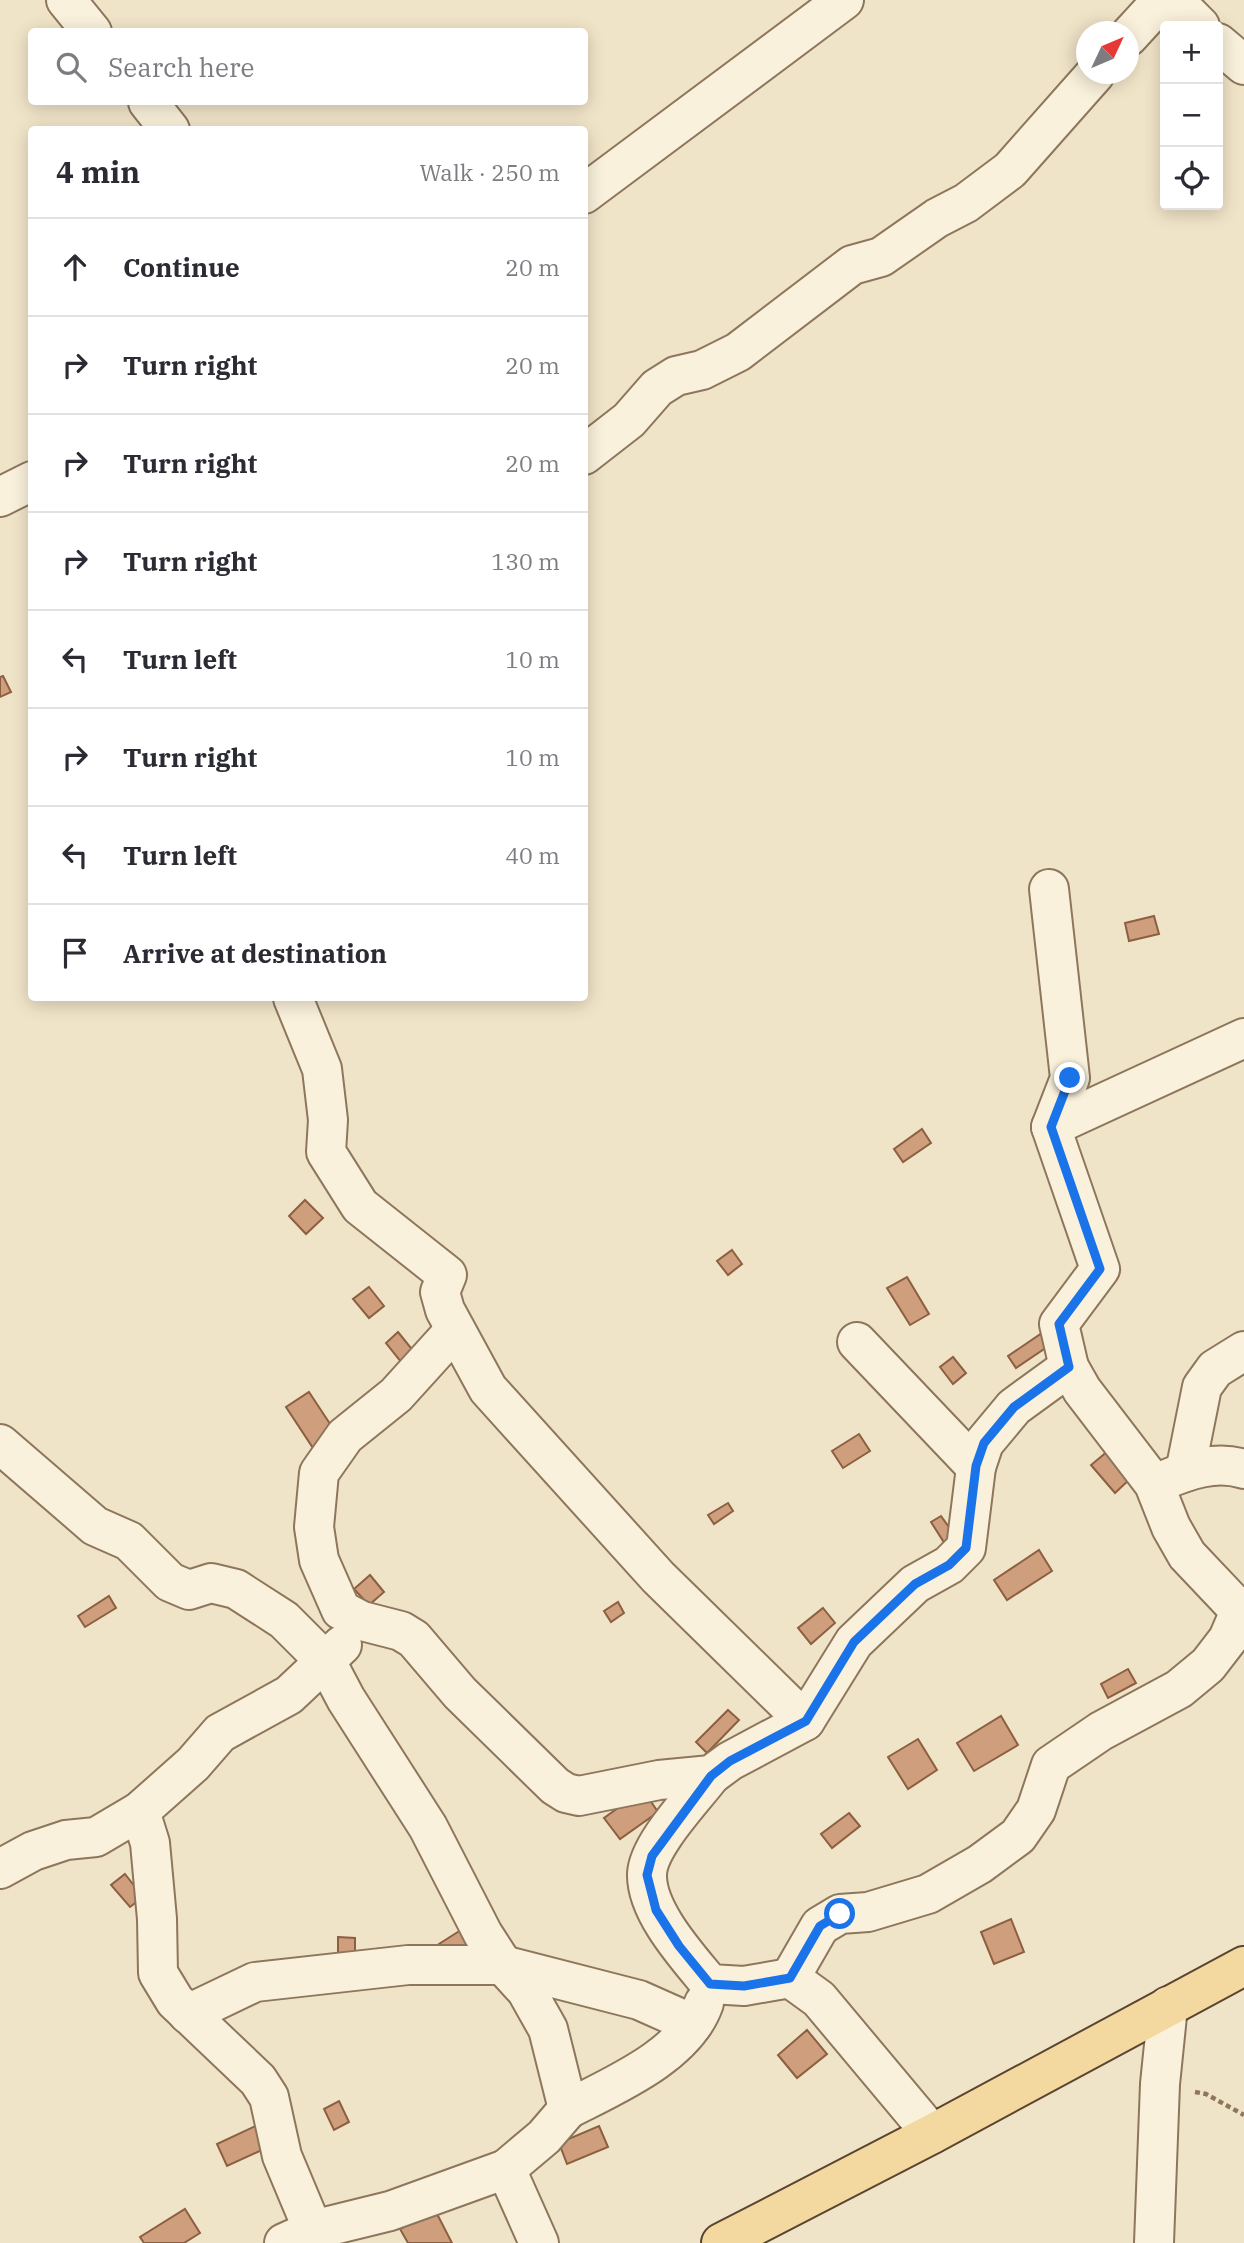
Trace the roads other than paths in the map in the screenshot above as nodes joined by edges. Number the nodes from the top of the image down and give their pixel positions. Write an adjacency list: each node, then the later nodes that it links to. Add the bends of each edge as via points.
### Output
1 (66, 0): 7 (street)
2 (844, 0): 13 (street)
3 (1161, 0): 6 (street)
4 (1174, 0): 5 (street)
5 (1195, 21)
6 (1139, 25)
7 (89, 28)
8 (1223, 47): 9 (street)
9 (1244, 65)
10 (1086, 84): 14 (street, via 1010,170 966,203 881,257 852,265 738,352 657,388 629,420)
11 (150, 105): 12 (street)
12 (167, 126)
13 (588, 191)
14 (588, 452)
15 (28, 483): 16 (street)
16 (0, 497)
17 (1049, 889): 20 (street, via 1070,1078)
18 (294, 1001): 21 (street, via 322,1069 328,1120 326,1152 360,1206 447,1275 440,1292)
19 (1244, 1038): 20 (street)
20 (1051, 1127): 24 (street, via 1100,1269 1059,1324)
21 (454, 1331): 30 (street, via 396,1395 345,1436 319,1473 314,1527 318,1560 341,1610); 32 (street, via 488,1389 572,1483 666,1585)
22 (857, 1342): 26 (street)
23 (1244, 1351): 28 (street, via 1215,1369 1202,1387)
24 (1069, 1367): 26 (street, via 1014,1407 984,1443); 28 (street, via 1082,1390)
25 (0, 1444): 31 (street, via 95,1526 129,1541 170,1582 189,1590 212,1583 236,1589 284,1620)
26 (976, 1466): 32 (street, via 966,1548 949,1565 915,1584 854,1642)
27 (1244, 1469): 28 (street, via 1230,1465)
28 (1169, 1478): 29 (street, via 1171,1527 1187,1555)
29 (1242, 1610): 38 (street, via 1208,1665 1179,1689 1101,1731 1051,1765 1036,1810 1018,1836 928,1894 868,1912 840,1914 820,1926)
30 (362, 1621): 31 (street); 33 (street, via 414,1639 460,1693 566,1793 579,1796 659,1780)
31 (327, 1663): 34 (street, via 289,1695 220,1733); 36 (street, via 345,1699 428,1827)
32 (806, 1721): 33 (street)
33 (711, 1776): 39 (street, via 664,1837 647,1875 656,1910)
34 (140, 1811): 35 (street, via 96,1837 66,1840); 41 (street, via 151,1856 158,1973)
35 (0, 1869)
36 (503, 1965): 41 (street, via 408,1965 255,1982); 42 (street, via 639,2000); 43 (street, via 526,1990 548,2029)
37 (1244, 1966): 40 (main road)
38 (790, 1978): 39 (street, via 744,1986); 44 (street, via 819,1999)
39 (710, 1984): 42 (street)
40 (1168, 2006): 44 (main road); 49 (street)
41 (188, 2014): 46 (street, via 258,2080 269,2097)
42 (694, 2024): 43 (street, via 666,2052)
43 (568, 2109): 45 (street)
44 (932, 2134): 48 (main road)
45 (506, 2169): 46 (street, via 390,2211); 47 (street)
46 (298, 2237)
47 (539, 2243)
48 (721, 2243)
49 (1154, 2243)

